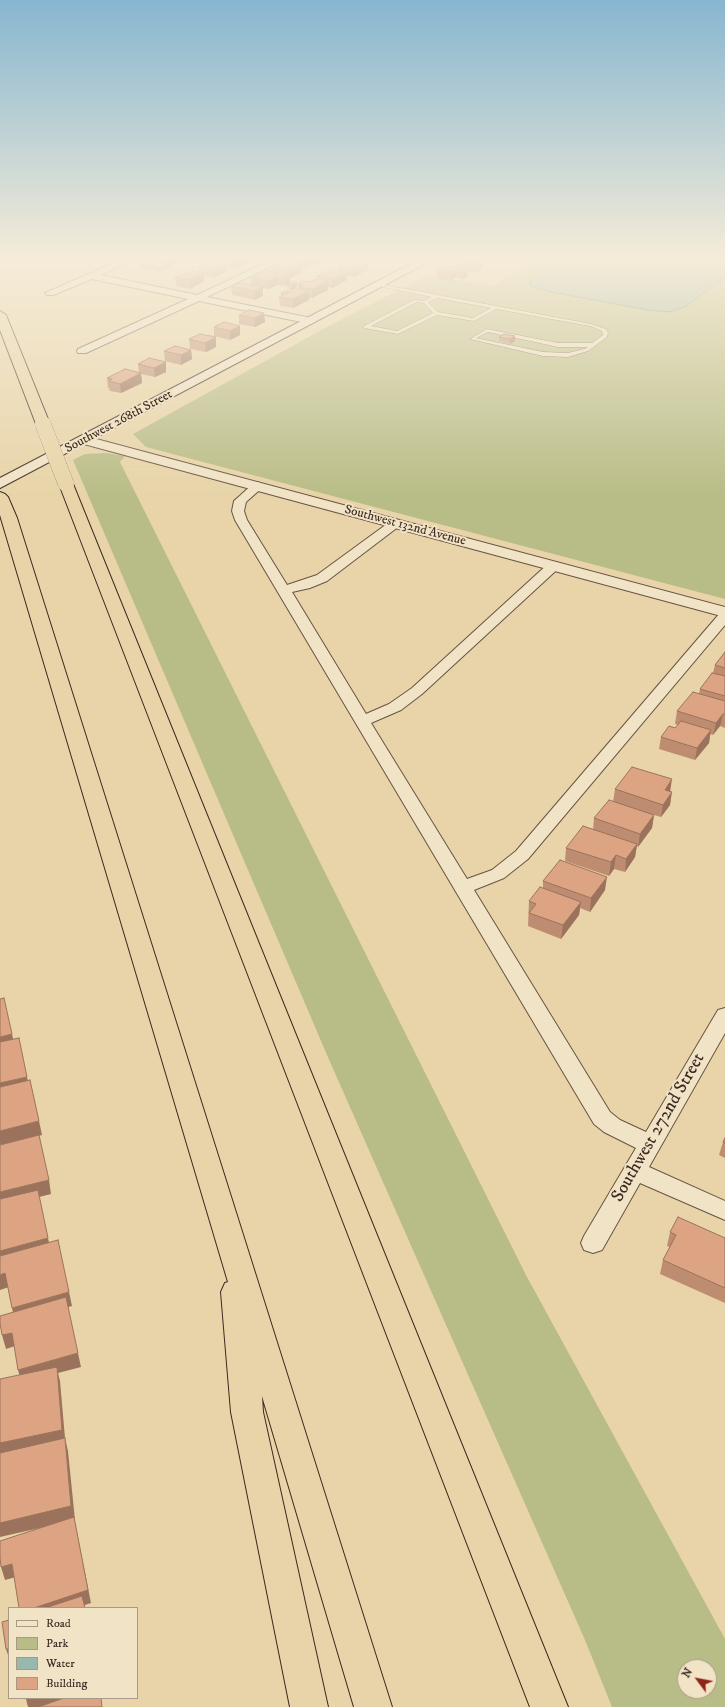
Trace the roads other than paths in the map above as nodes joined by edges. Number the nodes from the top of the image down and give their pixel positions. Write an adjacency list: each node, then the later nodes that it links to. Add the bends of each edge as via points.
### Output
1 (9, 339): 28 (highway, bridge)
2 (109, 339): 8 (street)
3 (277, 339): 9 (main road, Southwest 268th Street)
4 (473, 339): 7 (lane, via 550,355 578,352)
5 (530, 339): 7 (lane, via 567,346)
6 (601, 339): 7 (lane)
7 (593, 345)
8 (82, 351)
9 (85, 440): 10 (main road, Southwest 268th Street); 11 (main road, Southwest 132nd Avenue)
10 (0, 484)
11 (258, 486): 13 (main road, Southwest 132nd Avenue); 15 (street, via 240,501 238,514)
12 (0, 497): 25 (highway, via 9,518)
13 (396, 524): 14 (main road, Southwest 132nd Avenue); 15 (street, via 322,578)
14 (554, 566): 16 (main road, Southwest 132nd Avenue); 18 (street, via 417,691 395,707)
15 (284, 590): 18 (street)
16 (725, 612)
17 (725, 616): 19 (street, via 522,855 498,874)
18 (362, 721): 19 (street)
19 (464, 888): 21 (street, via 602,1118 612,1126)
20 (725, 1015): 21 (street, Southwest 272nd Street)
21 (649, 1144): 22 (street, Southwest 272nd Street)
22 (634, 1170): 23 (street); 24 (street, Southwest 272nd Street)
23 (725, 1211)
24 (593, 1243)
25 (232, 1247): 26 (highway, via 247,1412); 27 (highway)
26 (309, 1707)
27 (373, 1707)
28 (549, 1707)

